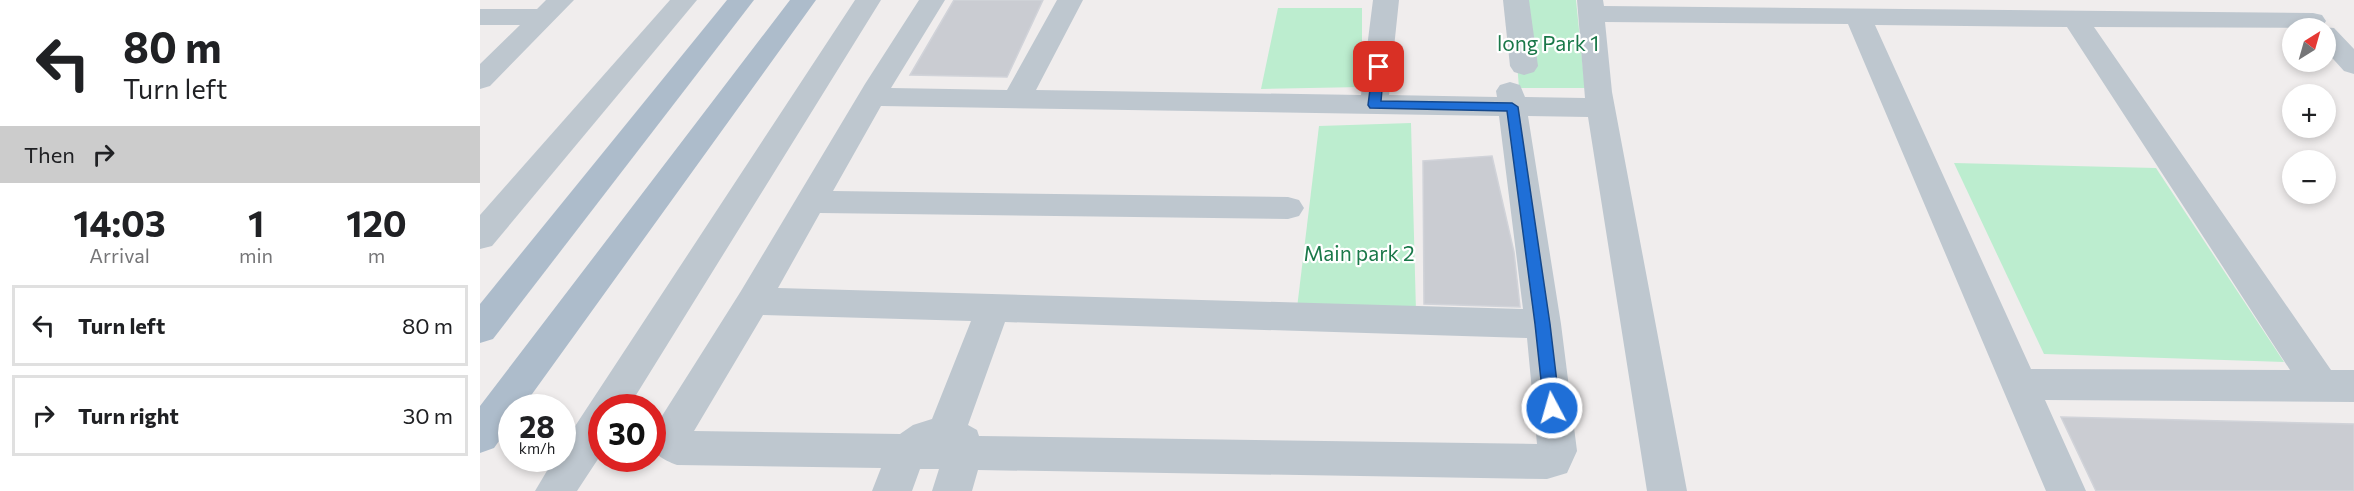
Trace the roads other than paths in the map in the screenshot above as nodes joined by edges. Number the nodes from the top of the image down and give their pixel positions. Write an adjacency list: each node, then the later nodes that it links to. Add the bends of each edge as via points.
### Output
1 (684, 0): 27 (street)
2 (741, 0): 31 (main road)
3 (802, 0): 35 (main road)
4 (868, 0): 34 (street)
5 (932, 0): 21 (street)
6 (1070, 0): 22 (street)
7 (1386, 0): 23 (street)
8 (1516, 0): 20 (street)
9 (2292, 0): 14 (street)
10 (1590, 7): 13 (street); 24 (street)
11 (552, 8): 12 (street); 19 (street)
12 (480, 17)
13 (1858, 17): 15 (street); 32 (street)
14 (2309, 18)
15 (2075, 19): 16 (street); 33 (street)
16 (2282, 27)
17 (2336, 46): 18 (street)
18 (2354, 65)
19 (480, 80)
20 (1516, 88): 23 (street); 24 (street); 30 (street)
21 (875, 91): 22 (street); 25 (street)
22 (1019, 93): 23 (street)
23 (1375, 98)
24 (1600, 100): 42 (street)
25 (811, 202): 26 (street); 28 (street)
26 (1288, 208)
27 (480, 237)
28 (753, 301): 29 (street); 38 (street, via 669,439 670,444 677,448)
29 (993, 308): 30 (street); 37 (street)
30 (1543, 324): 37 (street, via 1557,451 1553,461)
31 (480, 329)
32 (2018, 384): 33 (street); 43 (street)
33 (2338, 386)
34 (617, 394)
35 (480, 436)
36 (588, 440): 39 (street)
37 (955, 443): 38 (street, via 924,438); 41 (street)
38 (908, 452): 40 (street)
39 (555, 491)
40 (892, 491)
41 (952, 491)
42 (1667, 491)
43 (2066, 491)

